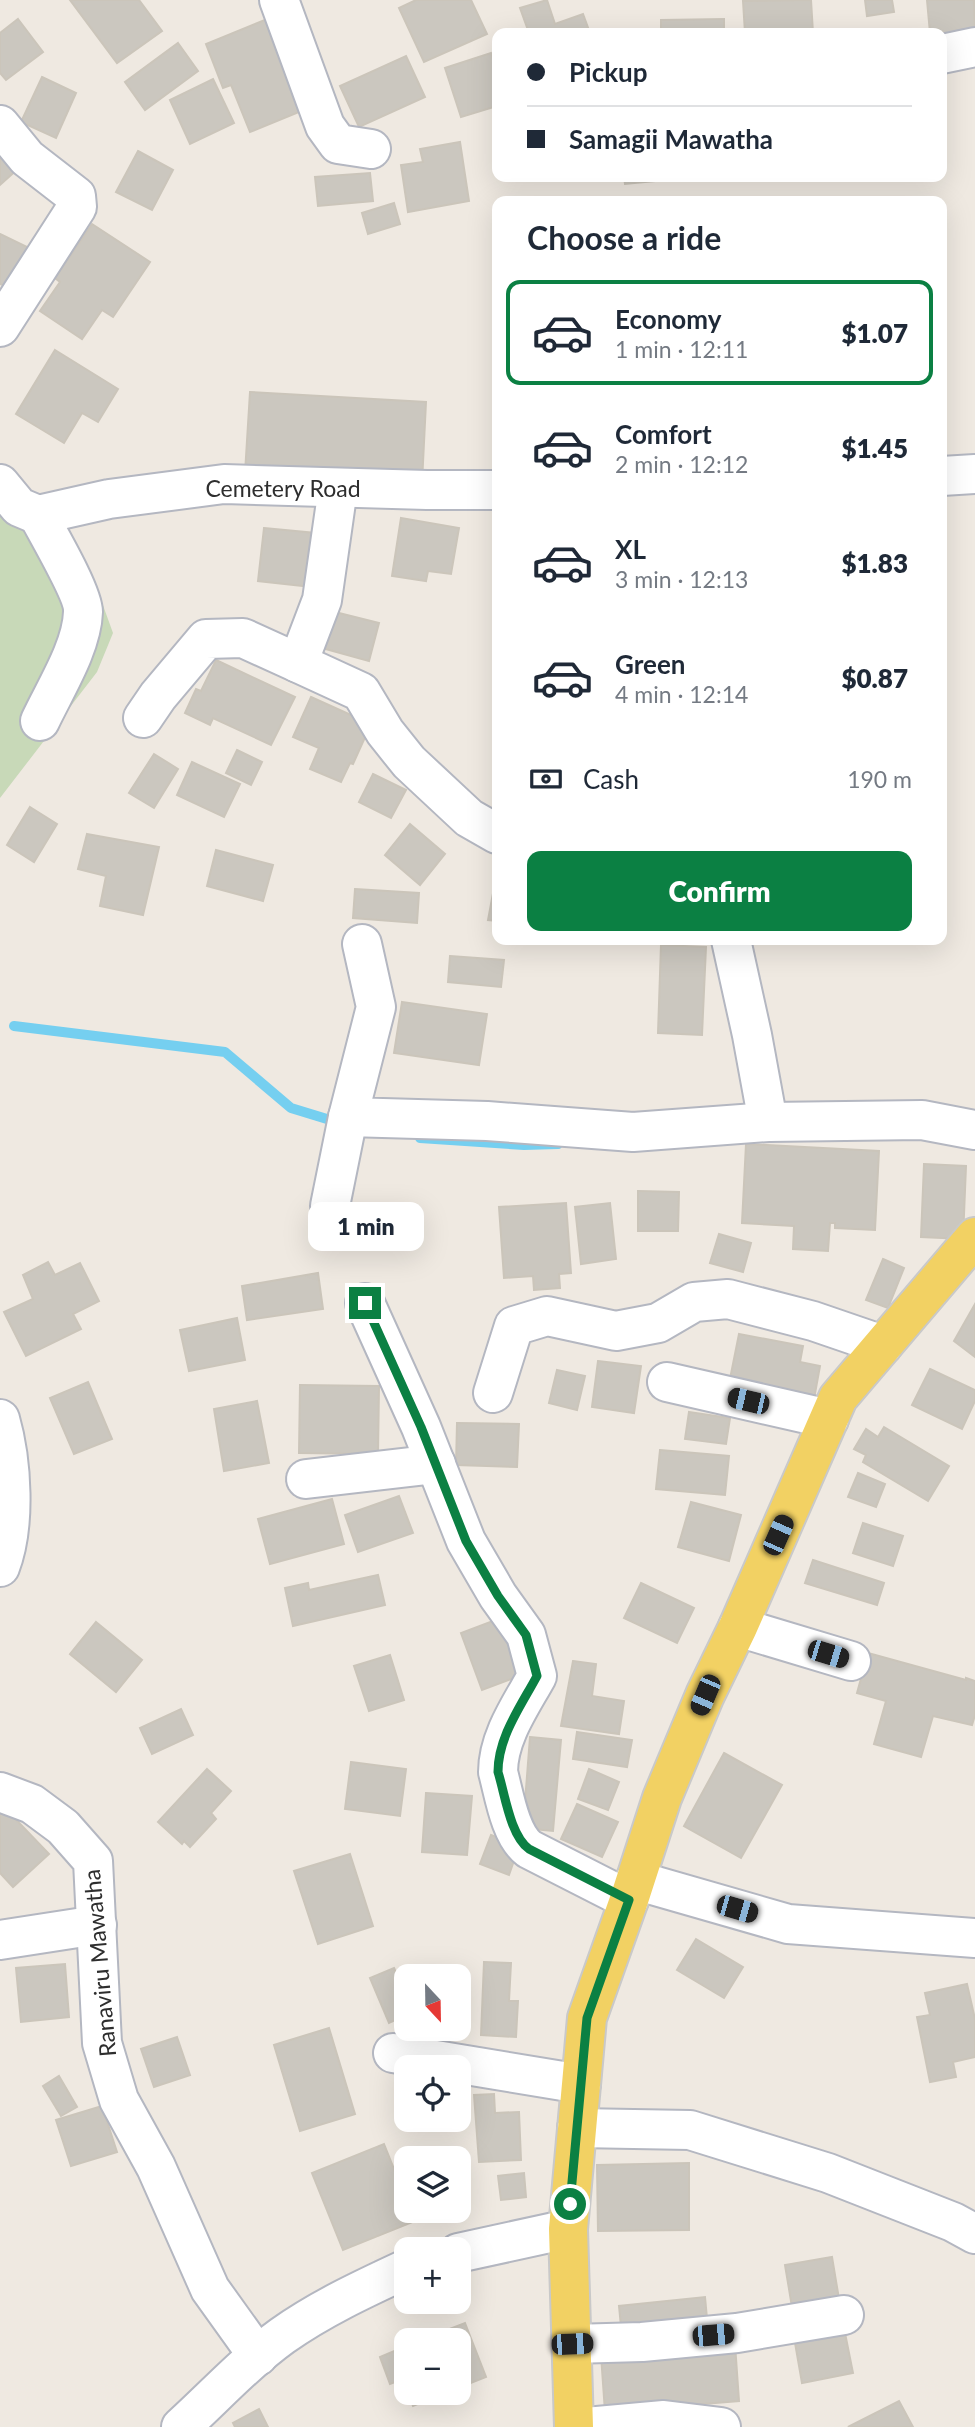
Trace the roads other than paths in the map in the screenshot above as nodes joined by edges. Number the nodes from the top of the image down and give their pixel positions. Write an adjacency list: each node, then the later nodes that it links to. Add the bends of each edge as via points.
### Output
1 (279, 0): 5 (street, via 325,126 338,144)
2 (975, 47): 3 (street)
3 (947, 53)
4 (0, 125): 6 (street, via 27,158 76,196 77,207)
5 (370, 149)
6 (5, 311)
7 (975, 474): 8 (street)
8 (947, 476)
9 (0, 484): 12 (street, via 19,507)
10 (338, 488): 11 (street, Cemetery Road); 12 (street, Cemetery Road, via 224,484 109,499); 13 (street, via 322,600)
11 (492, 490)
12 (38, 515): 15 (street, via 84,610 75,648)
13 (298, 663): 14 (street, via 243,638 206,639); 16 (street, via 361,692 409,762 469,818)
14 (143, 718)
15 (40, 721)
16 (492, 831)
17 (362, 944): 19 (street, via 376,1007)
18 (732, 945): 20 (street)
19 (348, 1117): 20 (street, via 633,1132); 22 (street)
20 (768, 1122): 21 (street, via 922,1120)
21 (975, 1130)
22 (330, 1206)
23 (975, 1237): 25 (main road)
24 (365, 1303): 30 (street)
25 (883, 1345): 27 (street, via 728,1299 694,1302 658,1323 616,1331 547,1316 513,1326); 29 (main road, via 838,1398)
26 (667, 1382): 29 (street)
27 (493, 1392)
28 (0, 1419): 32 (street, via 7,1443 10,1497 6,1551)
29 (829, 1419): 33 (main road)
30 (436, 1464): 31 (street); 36 (street, via 466,1541 526,1635 537,1676 505,1735 498,1762 521,1843)
31 (306, 1479)
32 (0, 1567)
33 (738, 1627): 34 (street); 36 (main road, via 662,1798)
34 (850, 1661)
35 (0, 1792): 37 (street, Ranaviru Mawatha, via 32,1804 53,1819 93,1861)
36 (632, 1890): 38 (street, via 788,1924); 41 (main road, via 587,2018)
37 (97, 1925): 39 (street); 49 (street, Ranaviru Mawatha, via 102,2043 119,2100 156,2167 210,2289)
38 (975, 1938)
39 (0, 1940)
40 (393, 2053): 41 (street)
41 (580, 2084): 42 (main road)
42 (577, 2128): 43 (main road); 44 (street, via 690,2130 828,2174)
43 (568, 2229): 45 (street); 48 (main road)
44 (975, 2234)
45 (471, 2250)
46 (394, 2275): 49 (street, via 345,2297)
47 (844, 2315): 48 (street, via 737,2333)
48 (572, 2344): 51 (main road)
49 (258, 2356): 50 (street)
50 (181, 2427)
51 (574, 2427)
52 (586, 2427): 53 (street, via 664,2420)
53 (721, 2427)

